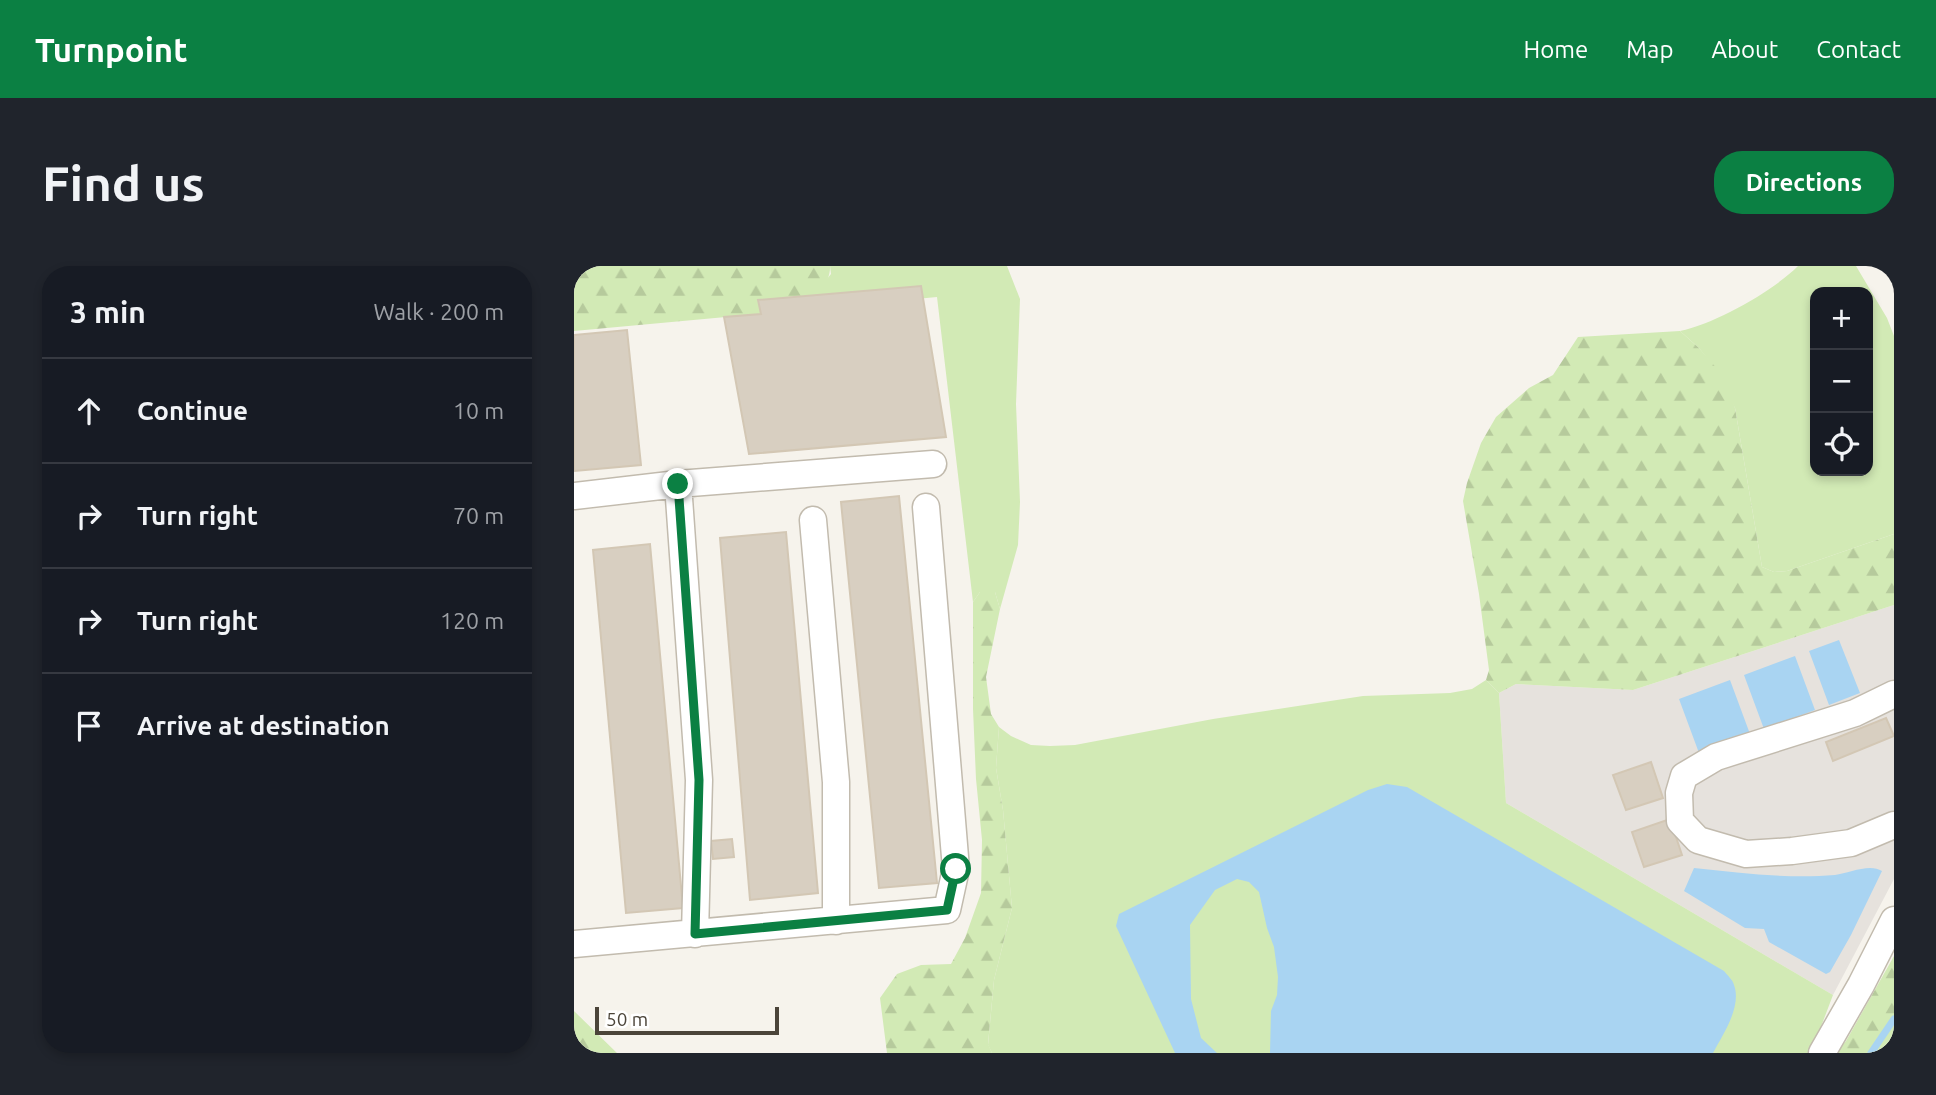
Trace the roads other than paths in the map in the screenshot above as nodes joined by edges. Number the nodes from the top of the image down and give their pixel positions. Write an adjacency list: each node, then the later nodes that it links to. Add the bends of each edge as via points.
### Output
1 (933, 464): 2 (lane)
2 (678, 484): 3 (lane); 10 (lane, via 699,780)
3 (574, 496)
4 (926, 507): 9 (lane, via 956,869 947,910)
5 (813, 520): 9 (lane, via 836,782)
6 (1894, 694): 7 (lane, via 1855,713 1716,757 1684,776 1679,793 1680,821 1698,840 1746,854 1851,844)
7 (1894, 825)
8 (1894, 920): 12 (lane)
9 (836, 921): 10 (lane)
10 (695, 934): 11 (lane)
11 (574, 944)
12 (1822, 1053)

